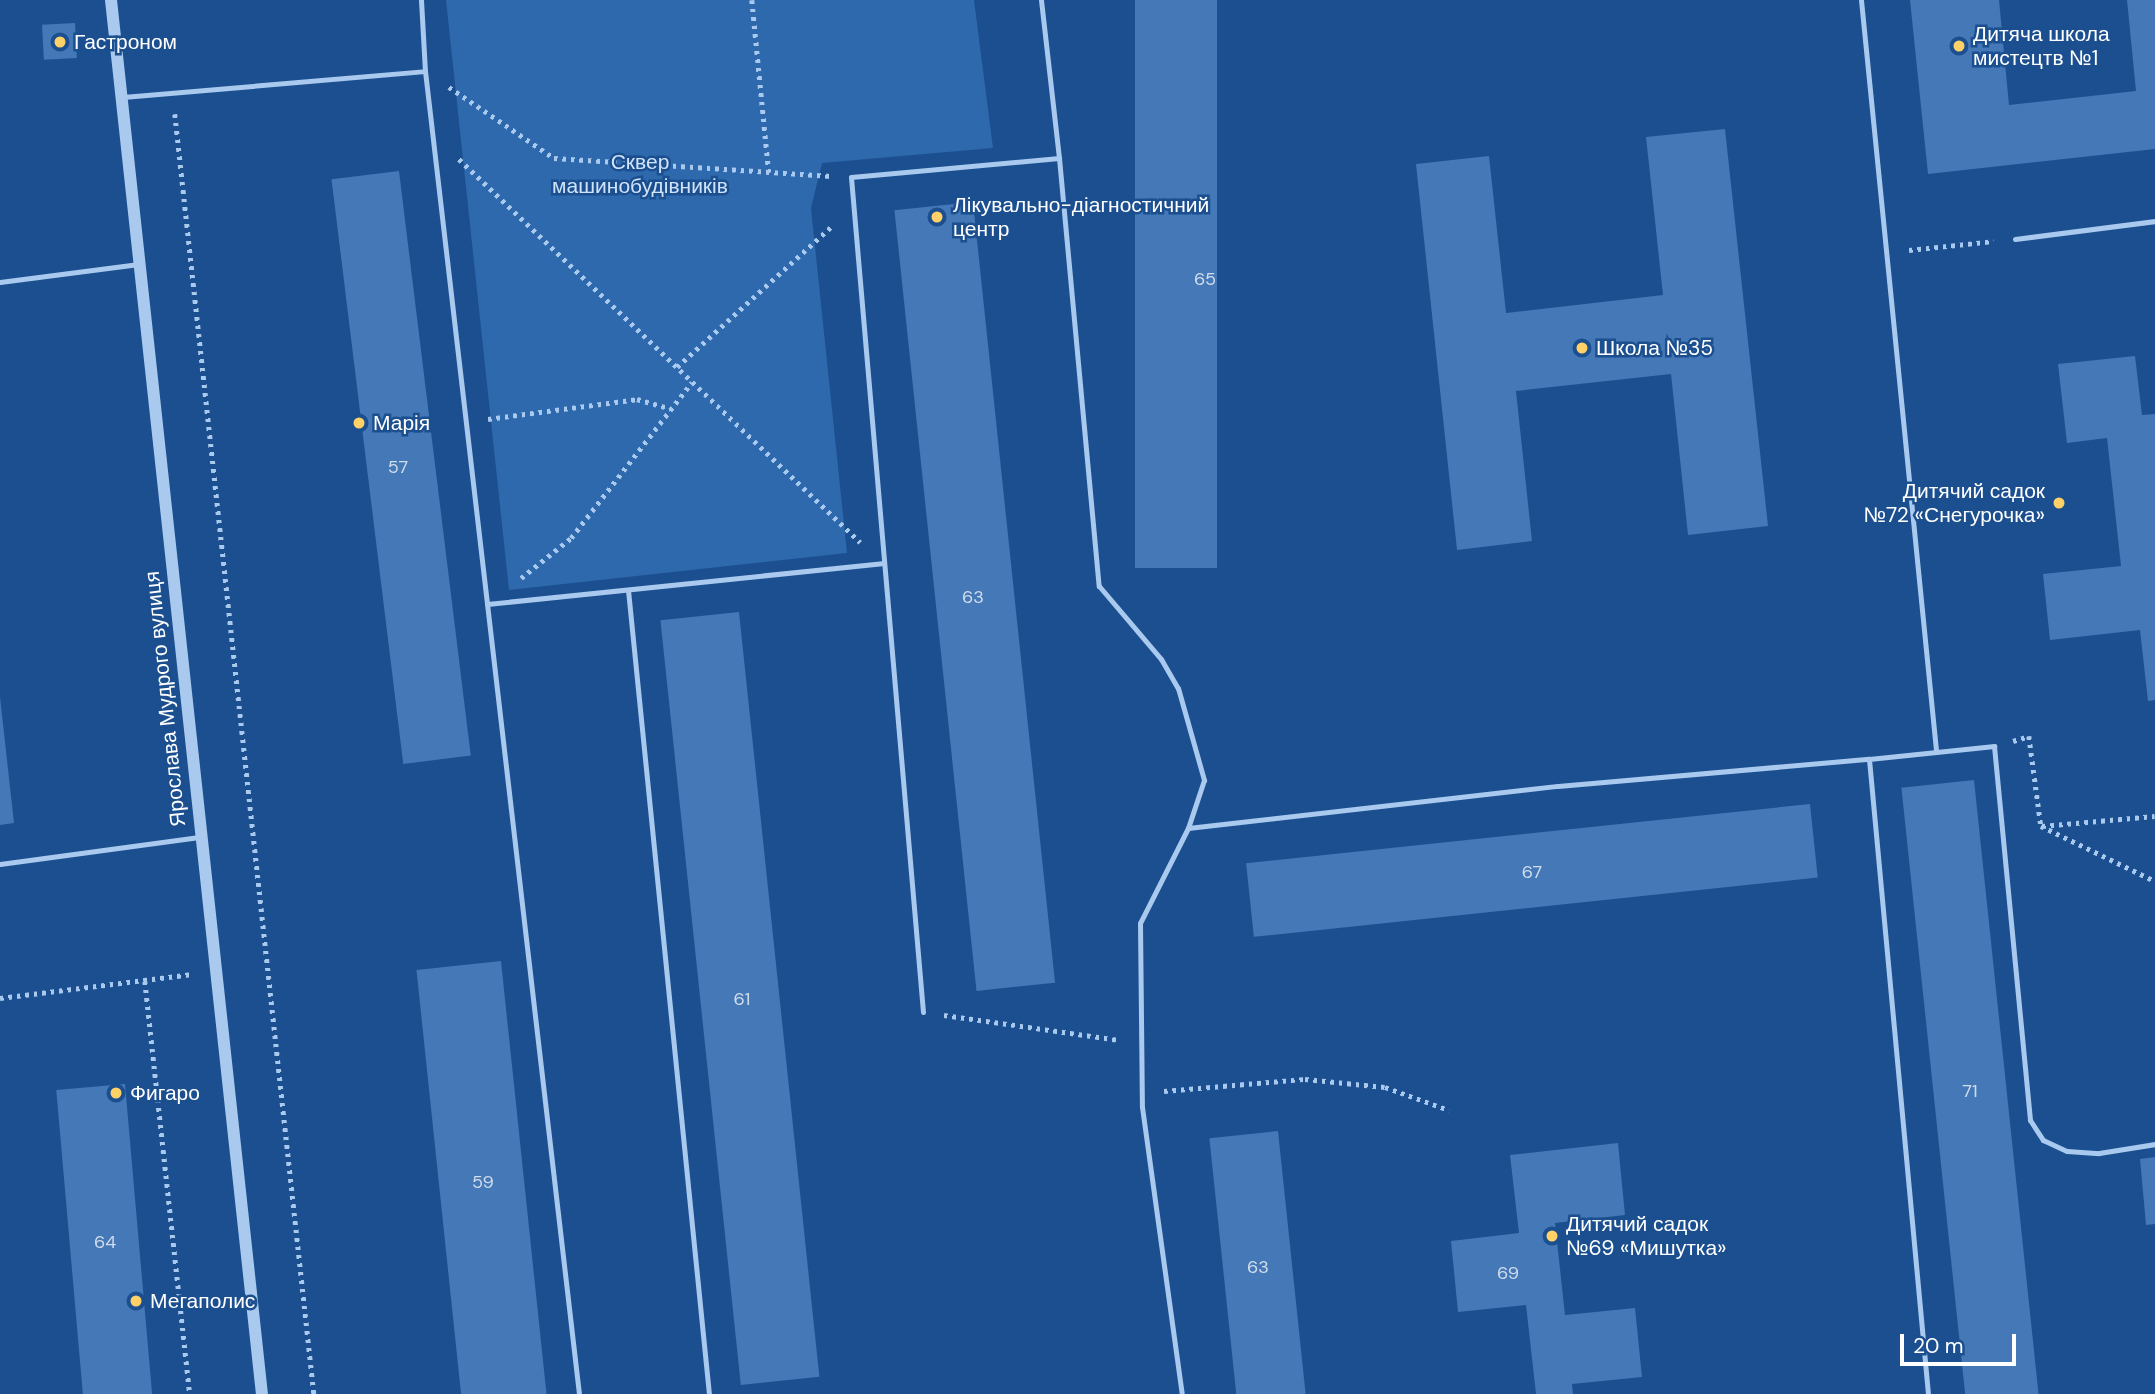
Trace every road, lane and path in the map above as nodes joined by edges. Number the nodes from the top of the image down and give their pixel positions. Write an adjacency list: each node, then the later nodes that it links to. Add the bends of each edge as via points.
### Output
1 (111, 0): 8 (street, Ярослава Мудрого вулиця)
2 (421, 0): 6 (lane)
3 (752, 0): 11 (path)
4 (1041, 0): 10 (lane)
5 (1861, 0): 16 (lane)
6 (425, 71): 7 (lane); 9 (lane); 11 (path, via 554,158)
7 (173, 93): 8 (lane); 45 (path)
8 (121, 97): 17 (street, Ярослава Мудрого вулиця)
9 (433, 135): 19 (path); 22 (lane)
10 (1059, 158): 12 (lane); 31 (lane, via 1099,586 1161,659 1178,688 1204,780)
11 (769, 172): 12 (path)
12 (851, 177): 13 (lane)
13 (854, 206): 19 (path); 23 (lane)
14 (2155, 221): 15 (lane)
15 (2015, 239): 16 (path)
16 (1887, 253): 27 (lane)
17 (139, 264): 18 (lane); 32 (street, Ярослава Мудрого вулиця)
18 (0, 282)
19 (677, 367): 20 (path)
20 (692, 382): 21 (path); 23 (path)
21 (671, 409): 22 (path, via 637,399); 25 (path, via 570,538)
22 (466, 422): 25 (lane)
23 (883, 563): 24 (lane); 38 (lane)
24 (628, 590): 25 (lane); 47 (lane)
25 (488, 604): 46 (lane)
26 (1994, 746): 27 (lane); 30 (path, via 2029,736); 42 (lane, via 2030,1120 2043,1139 2067,1151 2099,1153)
27 (1936, 750): 28 (lane)
28 (1869, 759): 31 (lane, via 1558,786); 49 (lane)
29 (2155, 816): 30 (path)
30 (2041, 826): 34 (path)
31 (1188, 828): 39 (lane, via 1140,923)
32 (199, 837): 33 (lane); 35 (street, Ярослава Мудрого вулиця)
33 (0, 864)
34 (2155, 881)
35 (215, 970): 36 (path); 44 (street, Ярослава Мудрого вулиця)
36 (145, 981): 37 (path); 43 (path)
37 (0, 998)
38 (923, 1012): 39 (path)
39 (1142, 1044): 40 (lane)
40 (1142, 1093): 41 (path, via 1305,1079 1385,1087); 48 (lane)
41 (1449, 1110)
42 (2155, 1144)
43 (190, 1394)
44 (262, 1394)
45 (314, 1394)
46 (579, 1394)
47 (709, 1394)
48 (1182, 1394)
49 (1928, 1394)

